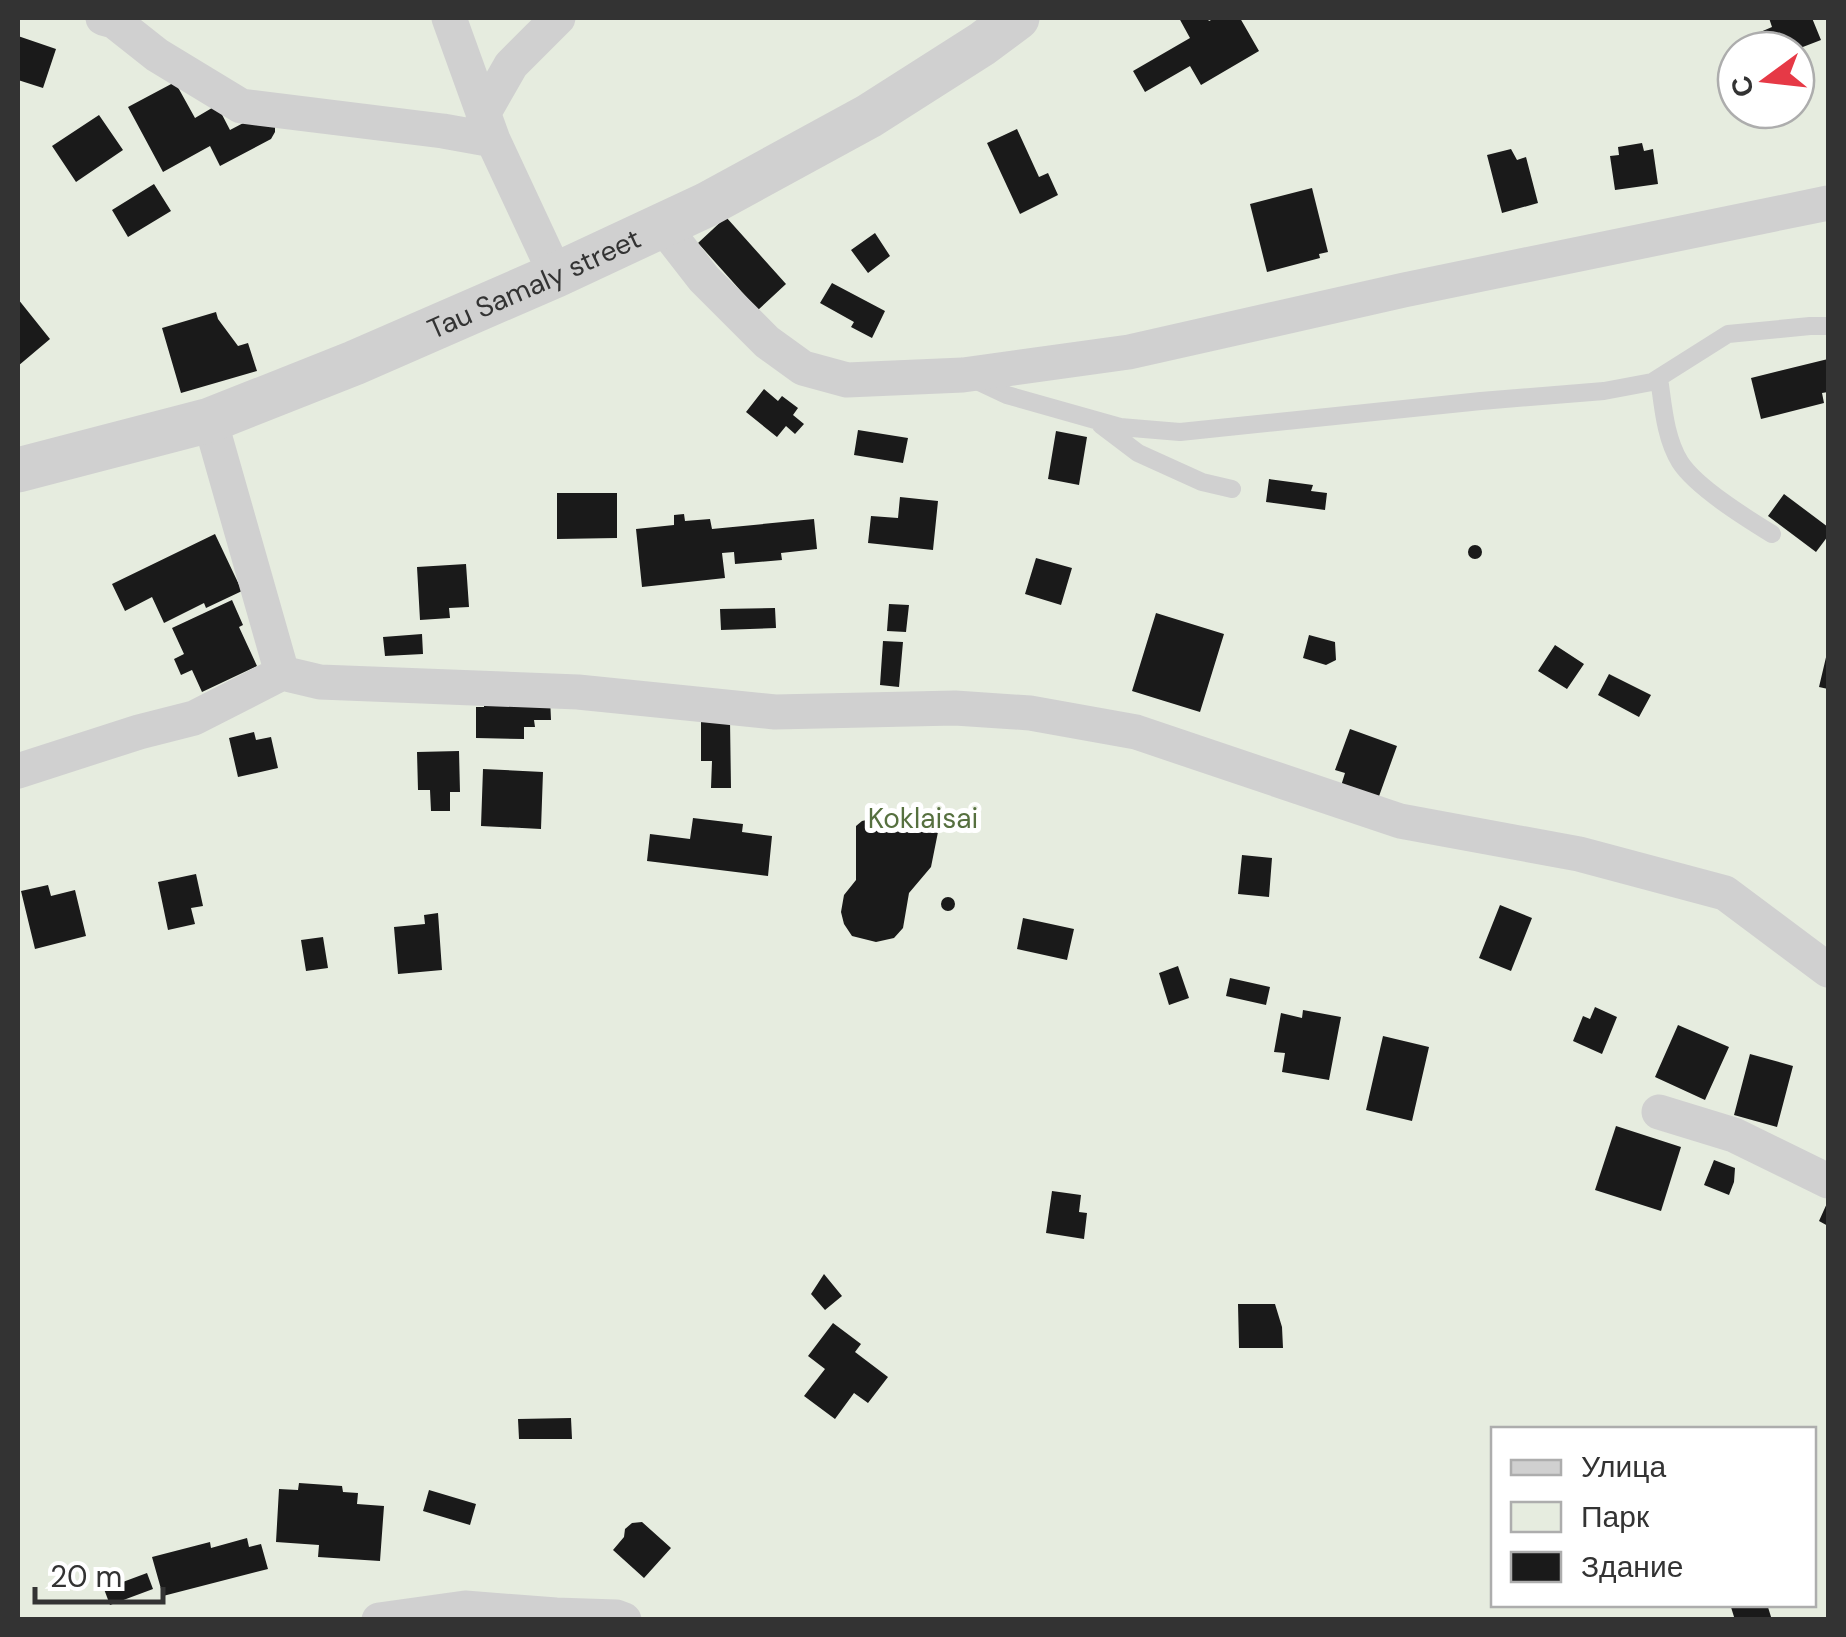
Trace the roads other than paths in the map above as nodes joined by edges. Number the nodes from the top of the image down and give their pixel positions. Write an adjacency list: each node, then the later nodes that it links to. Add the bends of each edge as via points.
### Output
1 (109, 18): 5 (street, via 241,106 443,131)
2 (449, 18): 5 (street)
3 (558, 18): 5 (street, via 511,65)
4 (1017, 18): 7 (street, Tau Samaly street, via 868,116)
5 (488, 127): 8 (street)
6 (1828, 203): 10 (street, via 1128,352)
7 (662, 225): 8 (street, Tau Samaly street); 10 (street, via 704,280 803,368 847,380)
8 (556, 275): 13 (street, Tau Samaly street)
9 (1828, 326): 11 (lane, via 1728,334)
10 (963, 375): 12 (lane)
11 (1659, 378): 12 (lane, via 1604,391 1223,429 1120,427); 16 (lane, via 1680,462 1706,489)
12 (1092, 418): 15 (lane, via 1138,453)
13 (210, 420): 14 (street, Tau Samaly street); 17 (street)
14 (18, 470)
15 (1232, 490)
16 (1772, 534)
17 (282, 673): 18 (street, via 194,718); 19 (street, via 320,682 578,692 776,712 1030,713 1136,732 1400,821 1580,854 1725,893)
18 (18, 771)
19 (1828, 970)
20 (1659, 1112): 21 (street, via 1734,1134)
21 (1828, 1181)
22 (379, 1620): 23 (street, via 465,1608)
23 (624, 1620)

